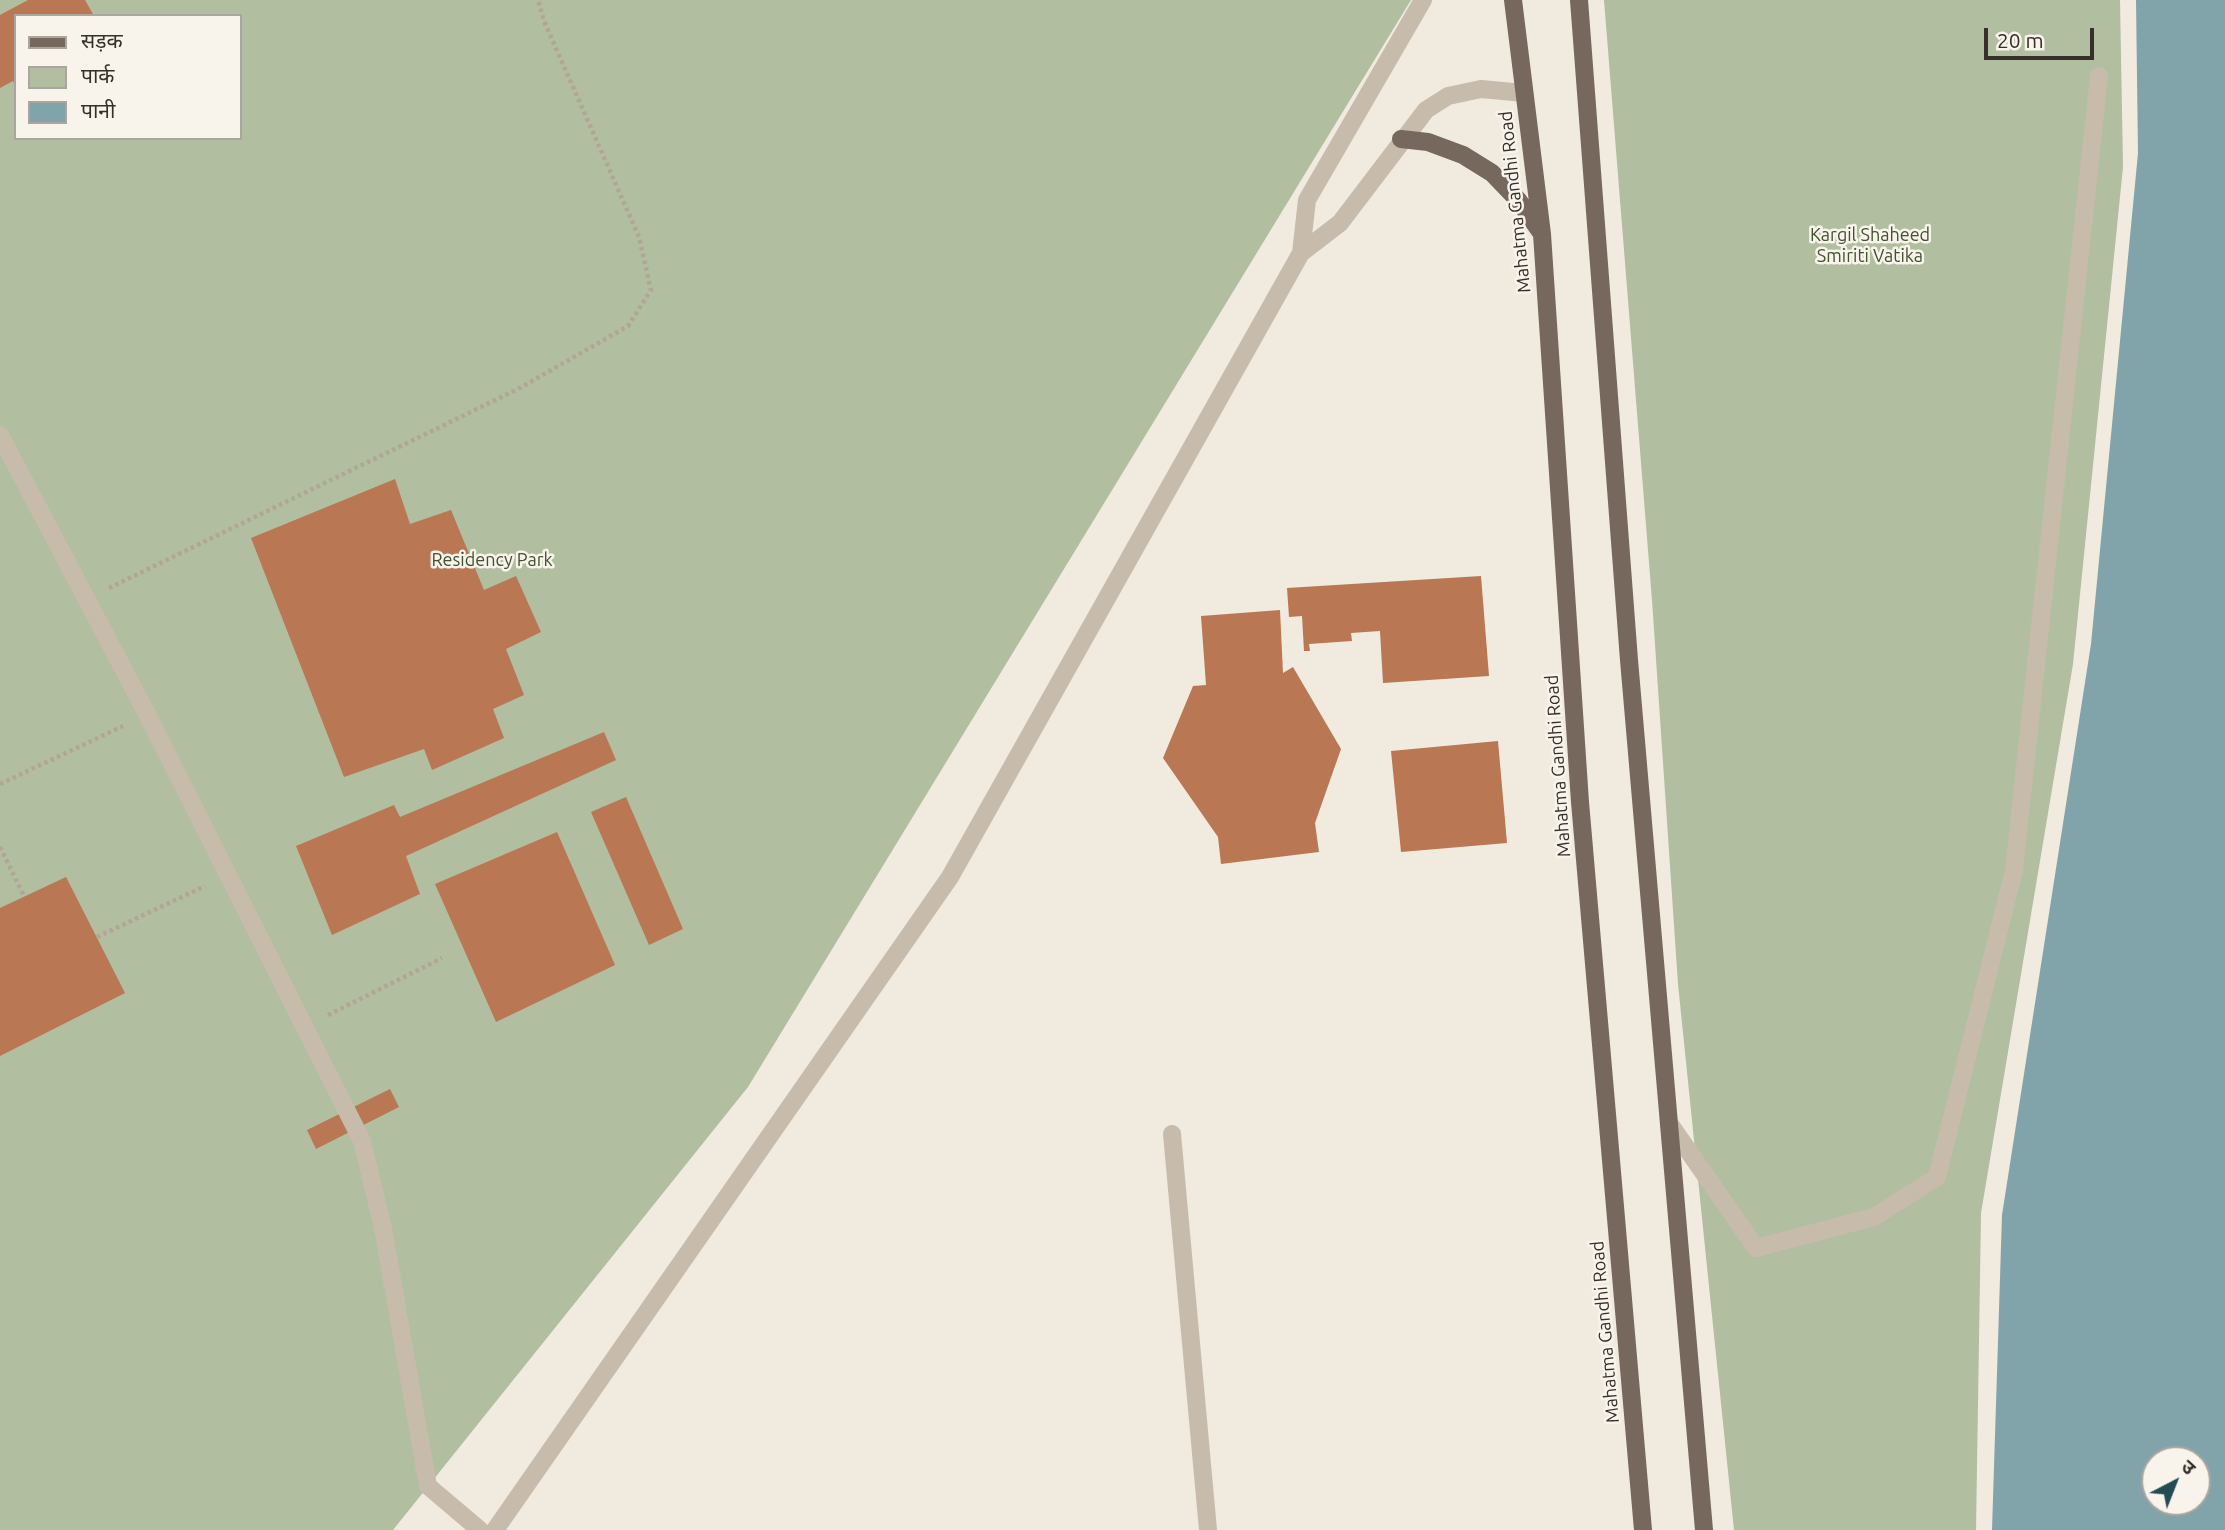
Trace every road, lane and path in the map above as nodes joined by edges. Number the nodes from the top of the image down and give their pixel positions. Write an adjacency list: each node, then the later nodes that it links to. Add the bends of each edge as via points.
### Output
1 (538, 0): 11 (path, via 639,237 651,290 628,326 518,389)
2 (1423, 0): 9 (street, via 1307,200)
3 (1513, 0): 6 (main road, Mahatma Gandhi Road)
4 (1579, 0): 20 (main road)
5 (2099, 76): 20 (street, via 2014,870 1937,1177 1874,1217 1756,1248)
6 (1524, 93): 7 (street, via 1481,89 1448,96 1426,110); 8 (main road, Mahatma Gandhi Road)
7 (1402, 139): 8 (main road, via 1428,142 1463,155 1492,173); 9 (street, via 1340,223)
8 (1542, 234): 25 (main road, Mahatma Gandhi Road, via 1580,802)
9 (1301, 253): 23 (street, via 950,877)
10 (0, 435): 11 (street)
11 (87, 600): 12 (street)
12 (147, 714): 13 (path); 19 (street)
13 (0, 784)
14 (0, 847): 16 (path)
15 (208, 884): 17 (path)
16 (24, 896)
17 (97, 937)
18 (442, 958): 19 (path)
19 (306, 1026): 22 (street, via 362,1141 383,1228 428,1486)
20 (1669, 1123): 26 (main road)
21 (1172, 1135): 24 (street)
22 (481, 1530)
23 (495, 1530)
24 (1208, 1530)
25 (1643, 1530)
26 (1704, 1530)

